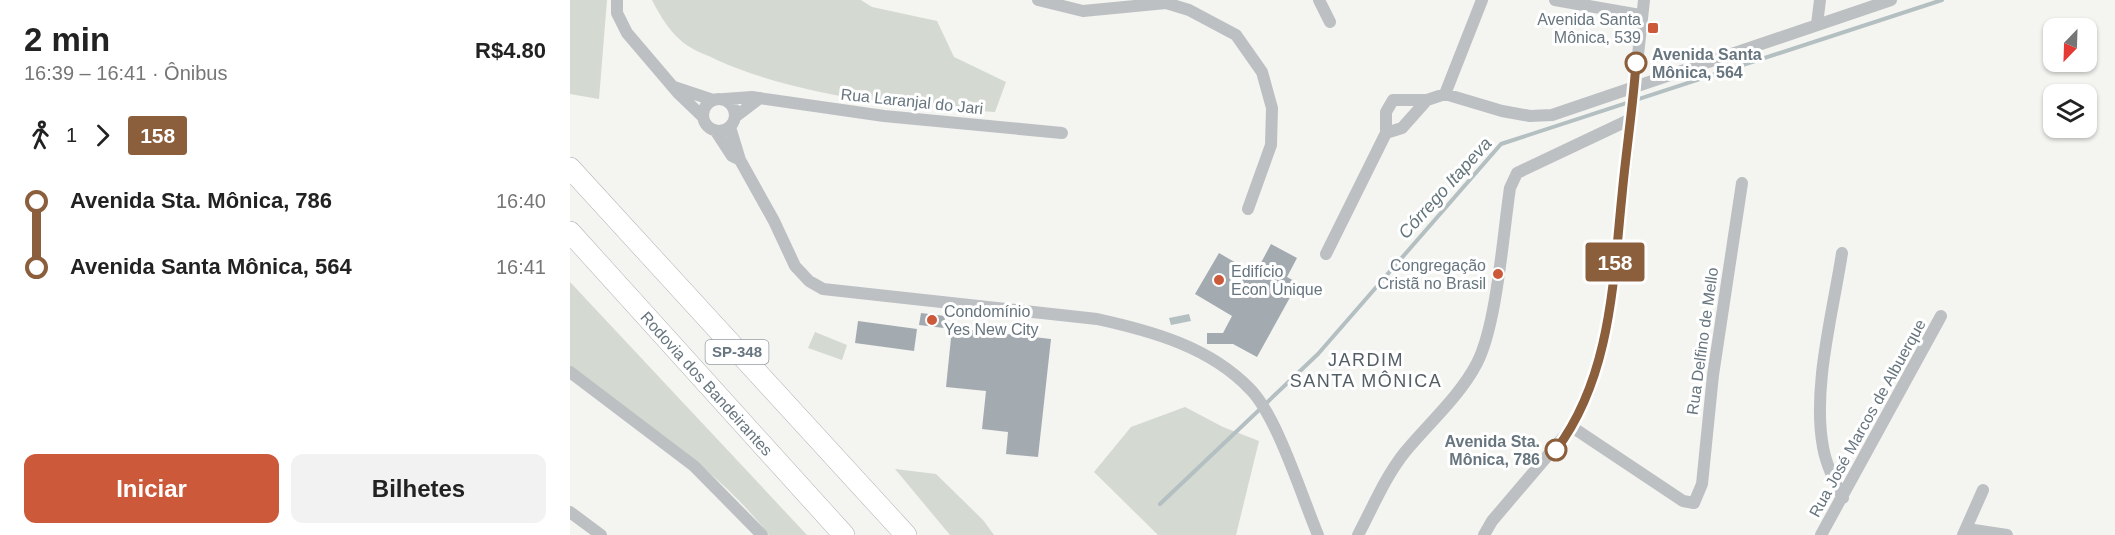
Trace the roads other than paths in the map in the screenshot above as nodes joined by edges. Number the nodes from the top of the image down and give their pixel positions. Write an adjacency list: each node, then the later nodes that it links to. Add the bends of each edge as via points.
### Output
1 (617, 0): 12 (street, via 620,23)
2 (1038, 0): 27 (street, via 1083,11 1166,3 1190,10 1236,35 1262,72 1272,108 1271,145)
3 (1319, 0): 10 (street)
4 (1482, 0): 14 (street)
5 (1556, 0): 9 (street)
6 (1644, 0): 9 (street)
7 (1820, 0): 11 (street)
8 (1891, 0): 11 (street)
9 (1640, 15): 13 (street)
10 (1330, 22)
11 (1817, 24): 13 (street)
12 (674, 87): 17 (street, Rua Laranjal do Jari); 19 (street)
13 (1634, 89): 14 (street, via 1552,115 1530,116); 18 (street)
14 (1445, 94): 16 (street)
15 (760, 99): 17 (street, Rua Laranjal do Jari); 20 (street); 22 (street, Rua Laranjal do Jari, via 884,116)
16 (1428, 99): 23 (street, via 1402,128); 23 (street, via 1393,100 1388,106)
17 (719, 100): 19 (street, via 706,106); 20 (street, via 733,107)
18 (1631, 114): 33 (street, via 1611,302 1600,357); 43 (street, via 1517,173 1510,188 1491,313 1480,358 1456,393 1404,453)
19 (703, 117): 21 (street)
20 (733, 122): 21 (street); 24 (street)
21 (715, 130): 24 (street, via 732,156)
22 (1062, 133)
23 (1386, 133): 30 (street)
24 (740, 160): 42 (street, via 795,266 823,289 1077,316 1174,339 1217,363 1251,389 1269,416)
25 (570, 168): 41 (highway, SP-348)
26 (1742, 183): 33 (street, Rua Delfino de Mello, via 1713,375 1702,484 1694,503 1683,501)
27 (1248, 209)
28 (570, 232): 40 (highway, Rodovia dos Bandeirantes / SP-348)
29 (1842, 253): 35 (street, via 1822,382 1821,424 1828,466)
30 (1326, 254)
31 (1941, 316): 35 (street, Rua José Marcos de Albuerque)
32 (570, 372): 39 (street, via 694,466)
33 (1572, 427): 44 (street)
34 (1983, 490): 37 (street)
35 (1843, 498): 45 (street, Rua José Marcos de Albuerque)
36 (570, 512): 38 (street)
37 (1965, 532): 46 (street)
38 (601, 535)
39 (762, 535)
40 (844, 535)
41 (906, 535)
42 (1318, 535)
43 (1358, 535)
44 (1484, 535)
45 (1821, 535)
46 (2007, 535)

